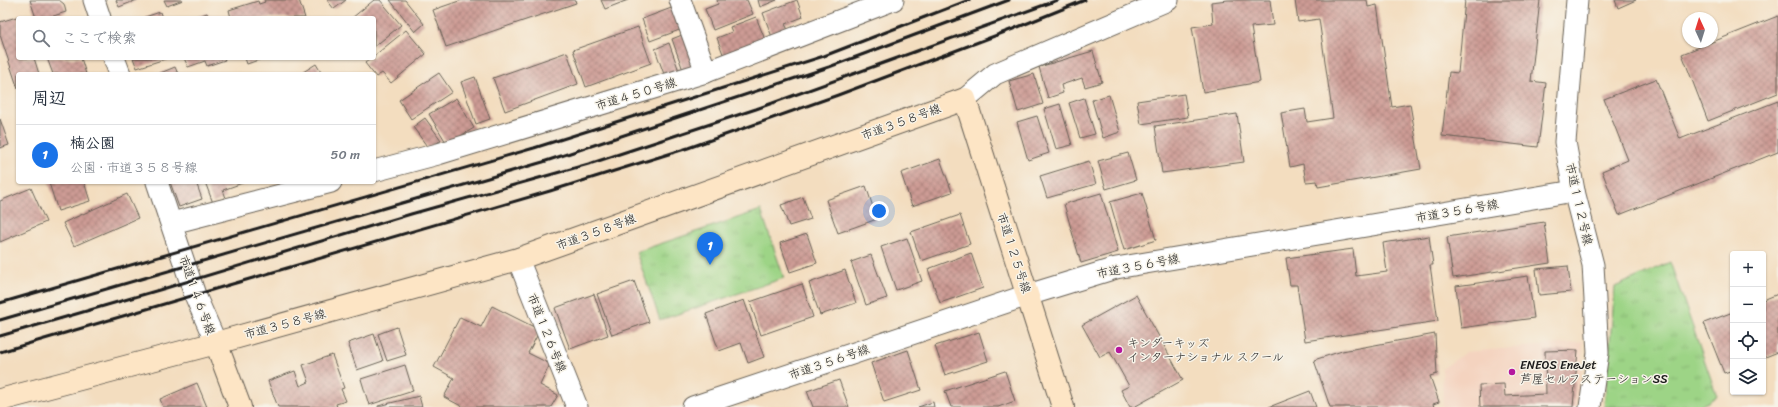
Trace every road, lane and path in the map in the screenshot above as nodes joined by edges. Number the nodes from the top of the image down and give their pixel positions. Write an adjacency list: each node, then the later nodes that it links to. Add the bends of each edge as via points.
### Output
1 (94, 0): 6 (street)
2 (680, 0): 9 (street)
3 (893, 0): 9 (street, 市道４５０号線)
4 (1168, 0): 10 (street, 市道３５８号線, via 995,74)
5 (1577, 0): 14 (street, 市道１１２号線, via 1565,142)
6 (99, 16)
7 (115, 60): 8 (street)
8 (119, 72)
9 (706, 72): 11 (street, 市道４５０号線)
10 (965, 99): 16 (street, 市道３５８号線); 17 (street, 市道１２５号線)
11 (376, 170)
12 (158, 184): 15 (street, 市道１４６号線)
13 (323, 184): 15 (street)
14 (1574, 191): 17 (street, 市道３５６号線, via 1116,268); 24 (street, 市道１１２号線, via 1593,265 1598,353)
15 (172, 223): 18 (street, 市道１４６号線, via 195,295)
16 (518, 259): 18 (street, 市道３５８号線); 21 (street, 市道１２６号線)
17 (1028, 295): 22 (street, 市道３５６号線); 23 (street, 市道１２５号線)
18 (216, 343): 19 (street, 市道３５８号線); 20 (street, 市道１４６号線)
19 (0, 400)
20 (240, 407)
21 (577, 407)
22 (693, 407)
23 (1063, 407)
24 (1590, 407)

